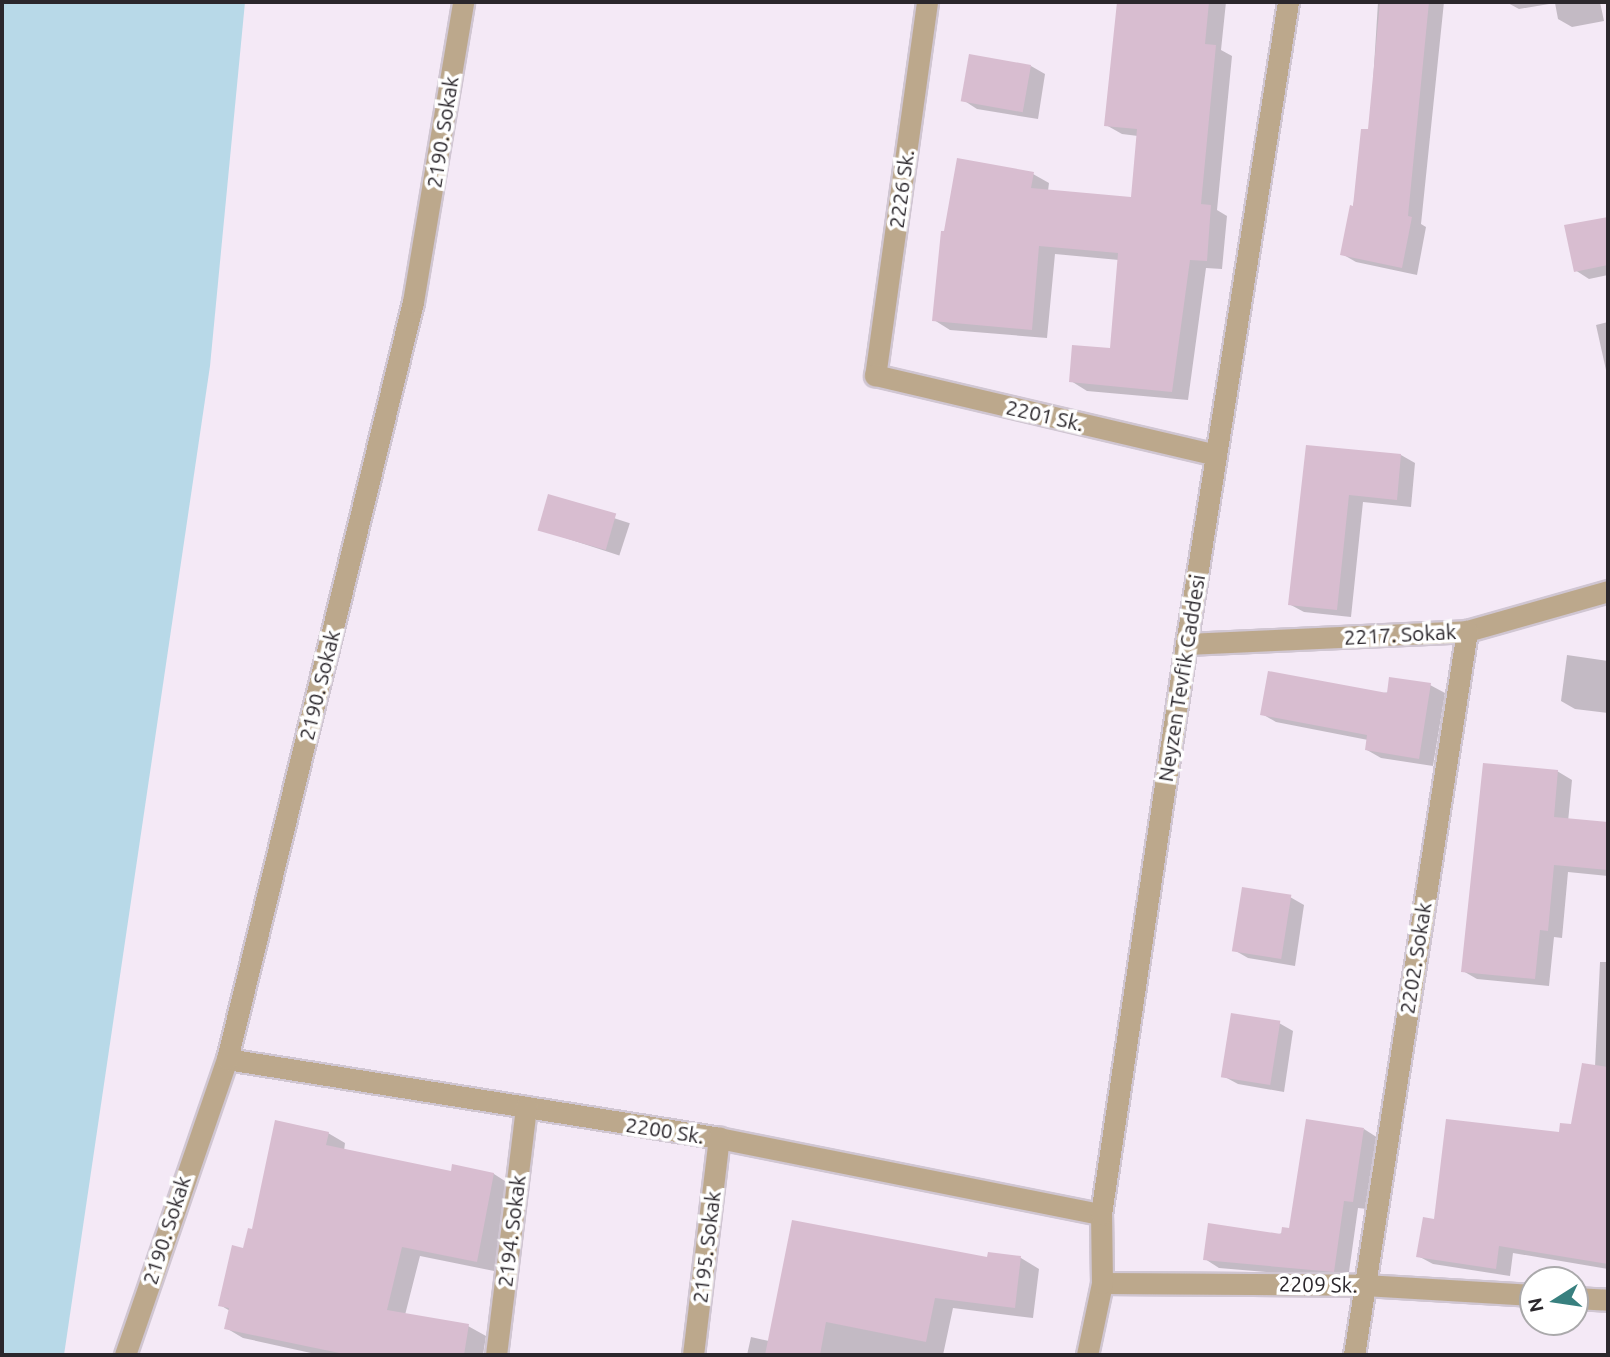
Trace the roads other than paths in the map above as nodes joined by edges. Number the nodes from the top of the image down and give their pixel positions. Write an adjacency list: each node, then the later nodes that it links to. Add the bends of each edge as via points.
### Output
1 (463, 2): 9 (street, 2190. Sokak, via 413,302)
2 (927, 2): 4 (street, 2226 Sk.)
3 (1288, 2): 5 (street, Neyzen Tevfik Caddesi)
4 (875, 375): 5 (street, 2201 Sk.)
5 (1216, 455): 8 (street, Neyzen Tevfik Caddesi)
6 (1608, 591): 7 (street, 2217. Sokak)
7 (1467, 631): 8 (street, 2217. Sokak); 14 (street, 2202. Sokak)
8 (1186, 644): 12 (street, Neyzen Tevfik Caddesi)
9 (227, 1059): 10 (street, 2200 Sk.); 18 (street, 2190. Sokak)
10 (526, 1107): 11 (street, 2200 Sk.); 19 (street, 2194. Sokak)
11 (719, 1138): 12 (street, 2200 Sk.); 20 (street, 2195. Sokak)
12 (1101, 1214): 13 (street, Neyzen Tevfik Caddesi)
13 (1102, 1283): 14 (street, 2209 Sk.); 21 (street, Neyzen Tevfik Caddesi)
14 (1364, 1285): 15 (street, 2209 Sk.); 22 (street, 2202. Sokak)
15 (1519, 1294)
16 (1589, 1299): 17 (street)
17 (1608, 1300)
18 (125, 1355)
19 (496, 1355)
20 (693, 1355)
21 (1087, 1355)
22 (1354, 1355)

